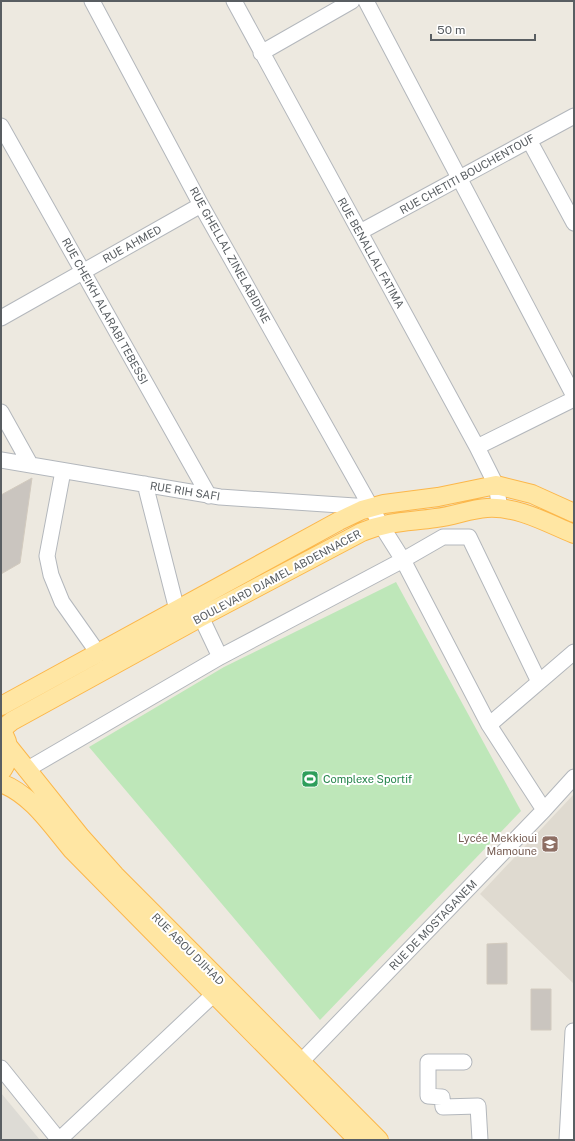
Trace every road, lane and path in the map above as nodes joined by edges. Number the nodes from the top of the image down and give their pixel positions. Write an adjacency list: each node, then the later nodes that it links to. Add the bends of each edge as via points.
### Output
1 (92, 1): 10 (street, RUE GHELLAL ZINELABIDINE)
2 (234, 1): 5 (street, RUE BENALLAL FATIMA)
3 (352, 1): 5 (street)
4 (366, 1): 9 (street)
5 (261, 53): 12 (street, RUE BENALLAL FATIMA)
6 (574, 116): 8 (street, RUE CHETITI BOUCHENTOUF)
7 (1, 126): 13 (street, RUE CHEIKH ALARABI TEBESSI)
8 (529, 140): 9 (street, RUE CHETITI BOUCHENTOUF); 11 (street)
9 (459, 178): 12 (street, RUE CHETITI BOUCHENTOUF); 15 (street)
10 (201, 205): 13 (street, RUE AHMED); 25 (street, RUE GHELLAL ZINELABIDINE)
11 (574, 223)
12 (360, 232): 18 (street, RUE BENALLAL FATIMA)
13 (83, 271): 14 (street, RUE AHMED); 24 (street, RUE CHEIKH ALARABI TEBESSI)
14 (1, 318)
15 (574, 396)
16 (574, 399): 18 (street)
17 (1, 412): 20 (street)
18 (477, 447): 23 (street, RUE BENALLAL FATIMA)
19 (1, 460): 20 (street, RUE RIH SAFI)
20 (30, 464): 21 (street, RUE RIH SAFI)
21 (63, 470): 22 (street, RUE RIH SAFI); 34 (street, via 47,556 51,575 62,602)
22 (145, 484): 24 (street, RUE RIH SAFI); 31 (street)
23 (496, 485): 25 (main road, BOULEVARD DJAMEL ABDENNACER); 26 (street, RUE BENALLAL FATIMA); 27 (main road, BOULEVARD DJAMEL ABDENNACER, via 532,494)
24 (209, 496): 25 (street, RUE RIH SAFI)
25 (371, 507): 28 (street, RUE GHELLAL ZINELABIDINE); 31 (main road, BOULEVARD DJAMEL ABDENNACER, via 339,521)
26 (500, 508): 28 (main road, BOULEVARD DJAMEL ABDENNACER, via 476,509 445,517); 29 (main road, BOULEVARD DJAMEL ABDENNACER, via 516,511)
27 (574, 513)
28 (381, 525): 30 (street, RUE GHELLAL ZINELABIDINE); 32 (main road, BOULEVARD DJAMEL ABDENNACER, via 348,538)
29 (574, 534)
30 (403, 560): 35 (street); 36 (street, via 443,537 469,537); 38 (street, RUE GHELLAL ZINELABIDINE)
31 (177, 610): 34 (main road, BOULEVARD DJAMEL ABDENNACER)
32 (202, 616): 35 (street); 39 (main road, BOULEVARD DJAMEL ABDENNACER, via 25,713)
33 (574, 652): 36 (street)
34 (98, 653): 37 (main road, BOULEVARD DJAMEL ABDENNACER)
35 (220, 657): 41 (street)
36 (539, 682): 38 (street)
37 (1, 706)
38 (489, 725): 45 (street, RUE GHELLAL ZINELABIDINE)
39 (1, 730): 40 (main road, RUE ABOU DJIHAD)
40 (8, 747): 41 (main road, RUE ABOU DJIHAD); 42 (main road, via 8,757)
41 (26, 770): 49 (main road, RUE ABOU DJIHAD, via 115,876)
42 (1, 772)
43 (574, 777): 45 (street, RUE DE MOSTAGANEM)
44 (1, 783): 46 (main road, RUE ABOU DJIHAD, via 13,788 31,802 72,850)
45 (544, 810): 49 (street, RUE DE MOSTAGANEM)
46 (214, 994): 49 (main road, RUE ABOU DJIHAD); 51 (street)
47 (573, 1031): 55 (street)
48 (464, 1062): 54 (street, via 428,1062 428,1096 442,1097 443,1107 478,1106)
49 (296, 1067): 52 (main road, RUE ABOU DJIHAD); 53 (main road, RUE ABOU DJIHAD)
50 (1, 1068): 51 (street)
51 (59, 1140)
52 (358, 1140)
53 (379, 1140)
54 (480, 1140)
55 (567, 1140)

